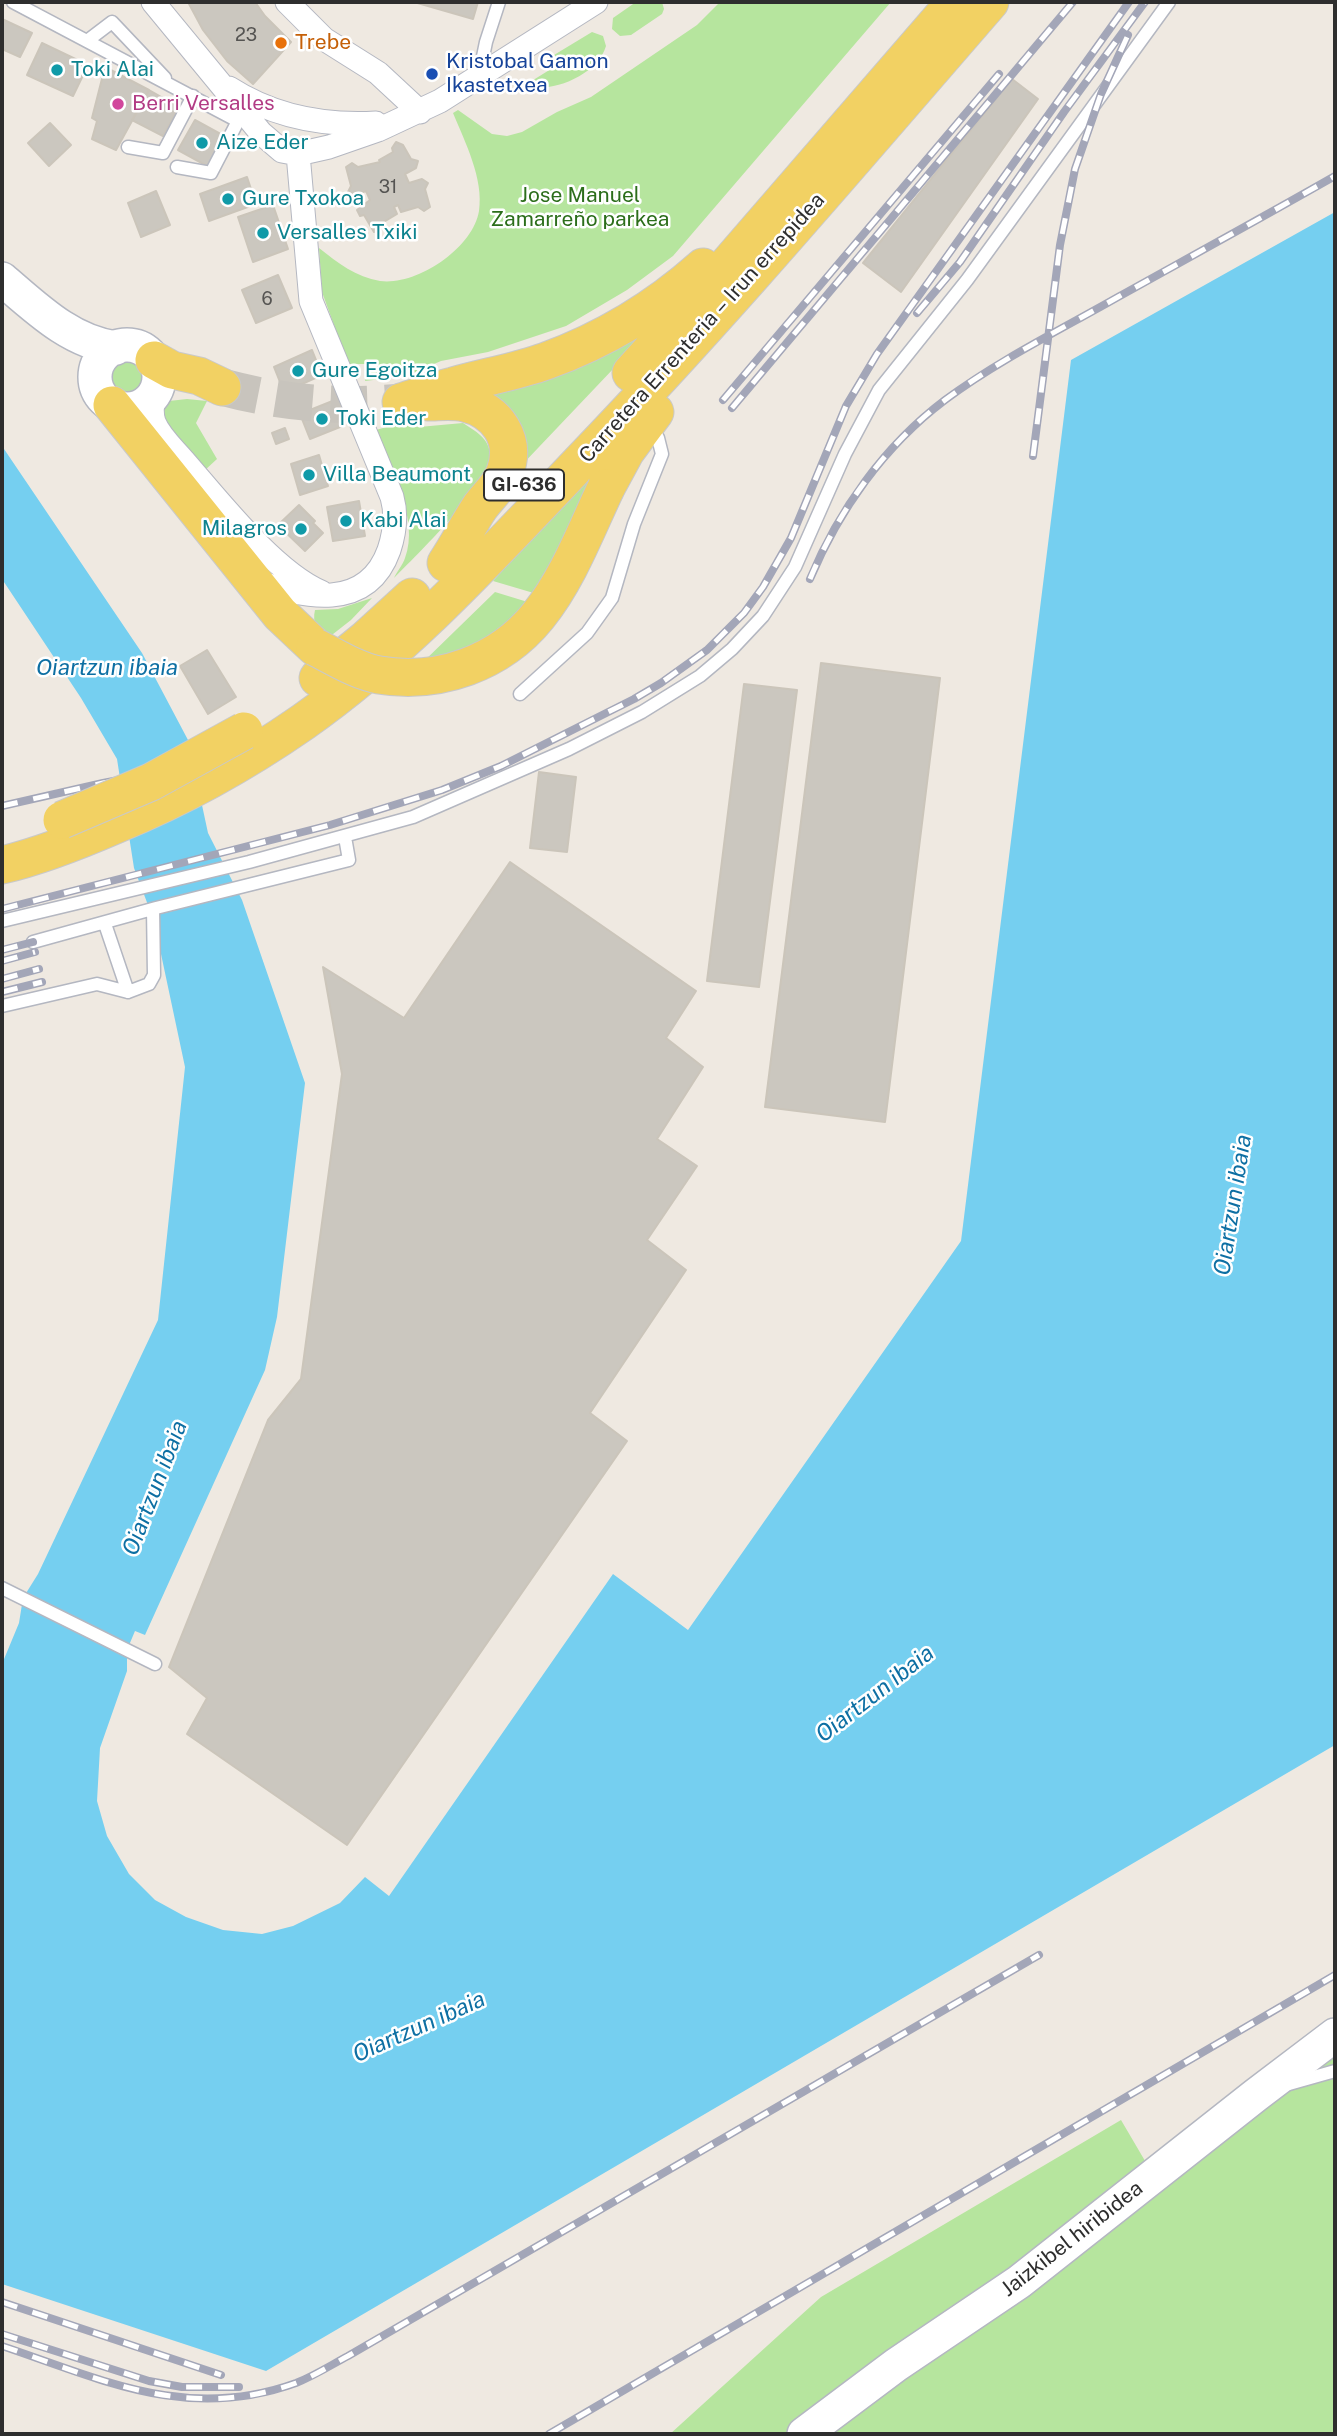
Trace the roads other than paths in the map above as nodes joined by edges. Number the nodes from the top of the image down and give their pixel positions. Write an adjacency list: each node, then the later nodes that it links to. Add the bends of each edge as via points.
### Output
1 (13, 2): 9 (lane)
2 (153, 2): 11 (street)
3 (287, 2): 15 (street, via 324,39 378,73)
4 (499, 2): 10 (lane)
5 (596, 2): 10 (street)
6 (955, 2): 21 (main road, Carretera Errenteria – Irun errepidea / GI-636)
7 (990, 2): 23 (main road, Carretera Errenteria – Irun errepidea / GI-636)
8 (1169, 2): 34 (lane, via 967,280 879,390 795,566 763,616 732,649 665,699 569,749 413,817)
9 (87, 41): 12 (lane); 12 (lane, via 112,22)
10 (479, 76): 15 (street)
11 (220, 82): 14 (street); 17 (street)
12 (173, 86): 13 (lane)
13 (193, 96): 17 (lane); 18 (lane, via 163,153)
14 (274, 110): 16 (street); 17 (street)
15 (412, 116): 16 (street, via 355,125); 19 (street)
16 (306, 120): 19 (street, via 315,127 318,138 313,148)
17 (249, 125): 19 (street, via 282,151); 20 (lane, via 211,173)
18 (128, 147)
19 (301, 154): 31 (street, via 311,301 396,513 391,546 377,573 361,587)
20 (177, 167)
21 (776, 209): 29 (main road, Carretera Errenteria – Irun errepidea / GI-636, via 629,375); 29 (main road, via 736,233 680,288 618,328 546,361 401,402 463,402 487,411 506,436 505,472)
22 (2, 279): 24 (street)
23 (716, 318): 28 (main road, via 694,363); 33 (main road, Carretera Errenteria – Irun errepidea / GI-636, via 502,544 383,659 306,720)
24 (69, 333): 25 (street); 27 (street)
25 (117, 348): 26 (street, via 142,349); 27 (street, via 103,357 96,371)
26 (154, 383): 27 (street, via 144,405 131,409); 31 (street, via 152,414 158,430 238,522 292,574)
27 (104, 392): 30 (main road)
28 (648, 421): 30 (main road, bridge, via 626,451 538,616 499,652 473,666 410,677 377,674 342,661 315,647); 32 (lane, via 662,454 612,598 587,634)
29 (446, 563): 33 (main road, Carretera Errenteria – Irun errepidea / GI-636, via 366,639 290,700)
30 (251, 579): 31 (street, via 291,591)
31 (331, 595)
32 (520, 694)
33 (251, 742): 35 (main road, Carretera Errenteria – Irun errepidea / GI-636, bridge, via 151,782 67,832)
34 (345, 837): 36 (lane, via 349,860); 37 (lane)
35 (5, 859)
36 (154, 909): 38 (lane); 40 (lane, via 154,975 149,984)
37 (2, 921)
38 (105, 924): 39 (lane); 40 (lane)
39 (33, 942)
40 (128, 992): 41 (lane, via 97,984)
41 (2, 1006)
42 (2, 1588): 43 (lane)
43 (155, 1664)
44 (1335, 2035): 46 (street, Jaizkibel hiribidea)
45 (1335, 2071): 46 (lane)
46 (1256, 2095): 47 (street, Jaizkibel hiribidea, via 1019,2282)
47 (804, 2434)

